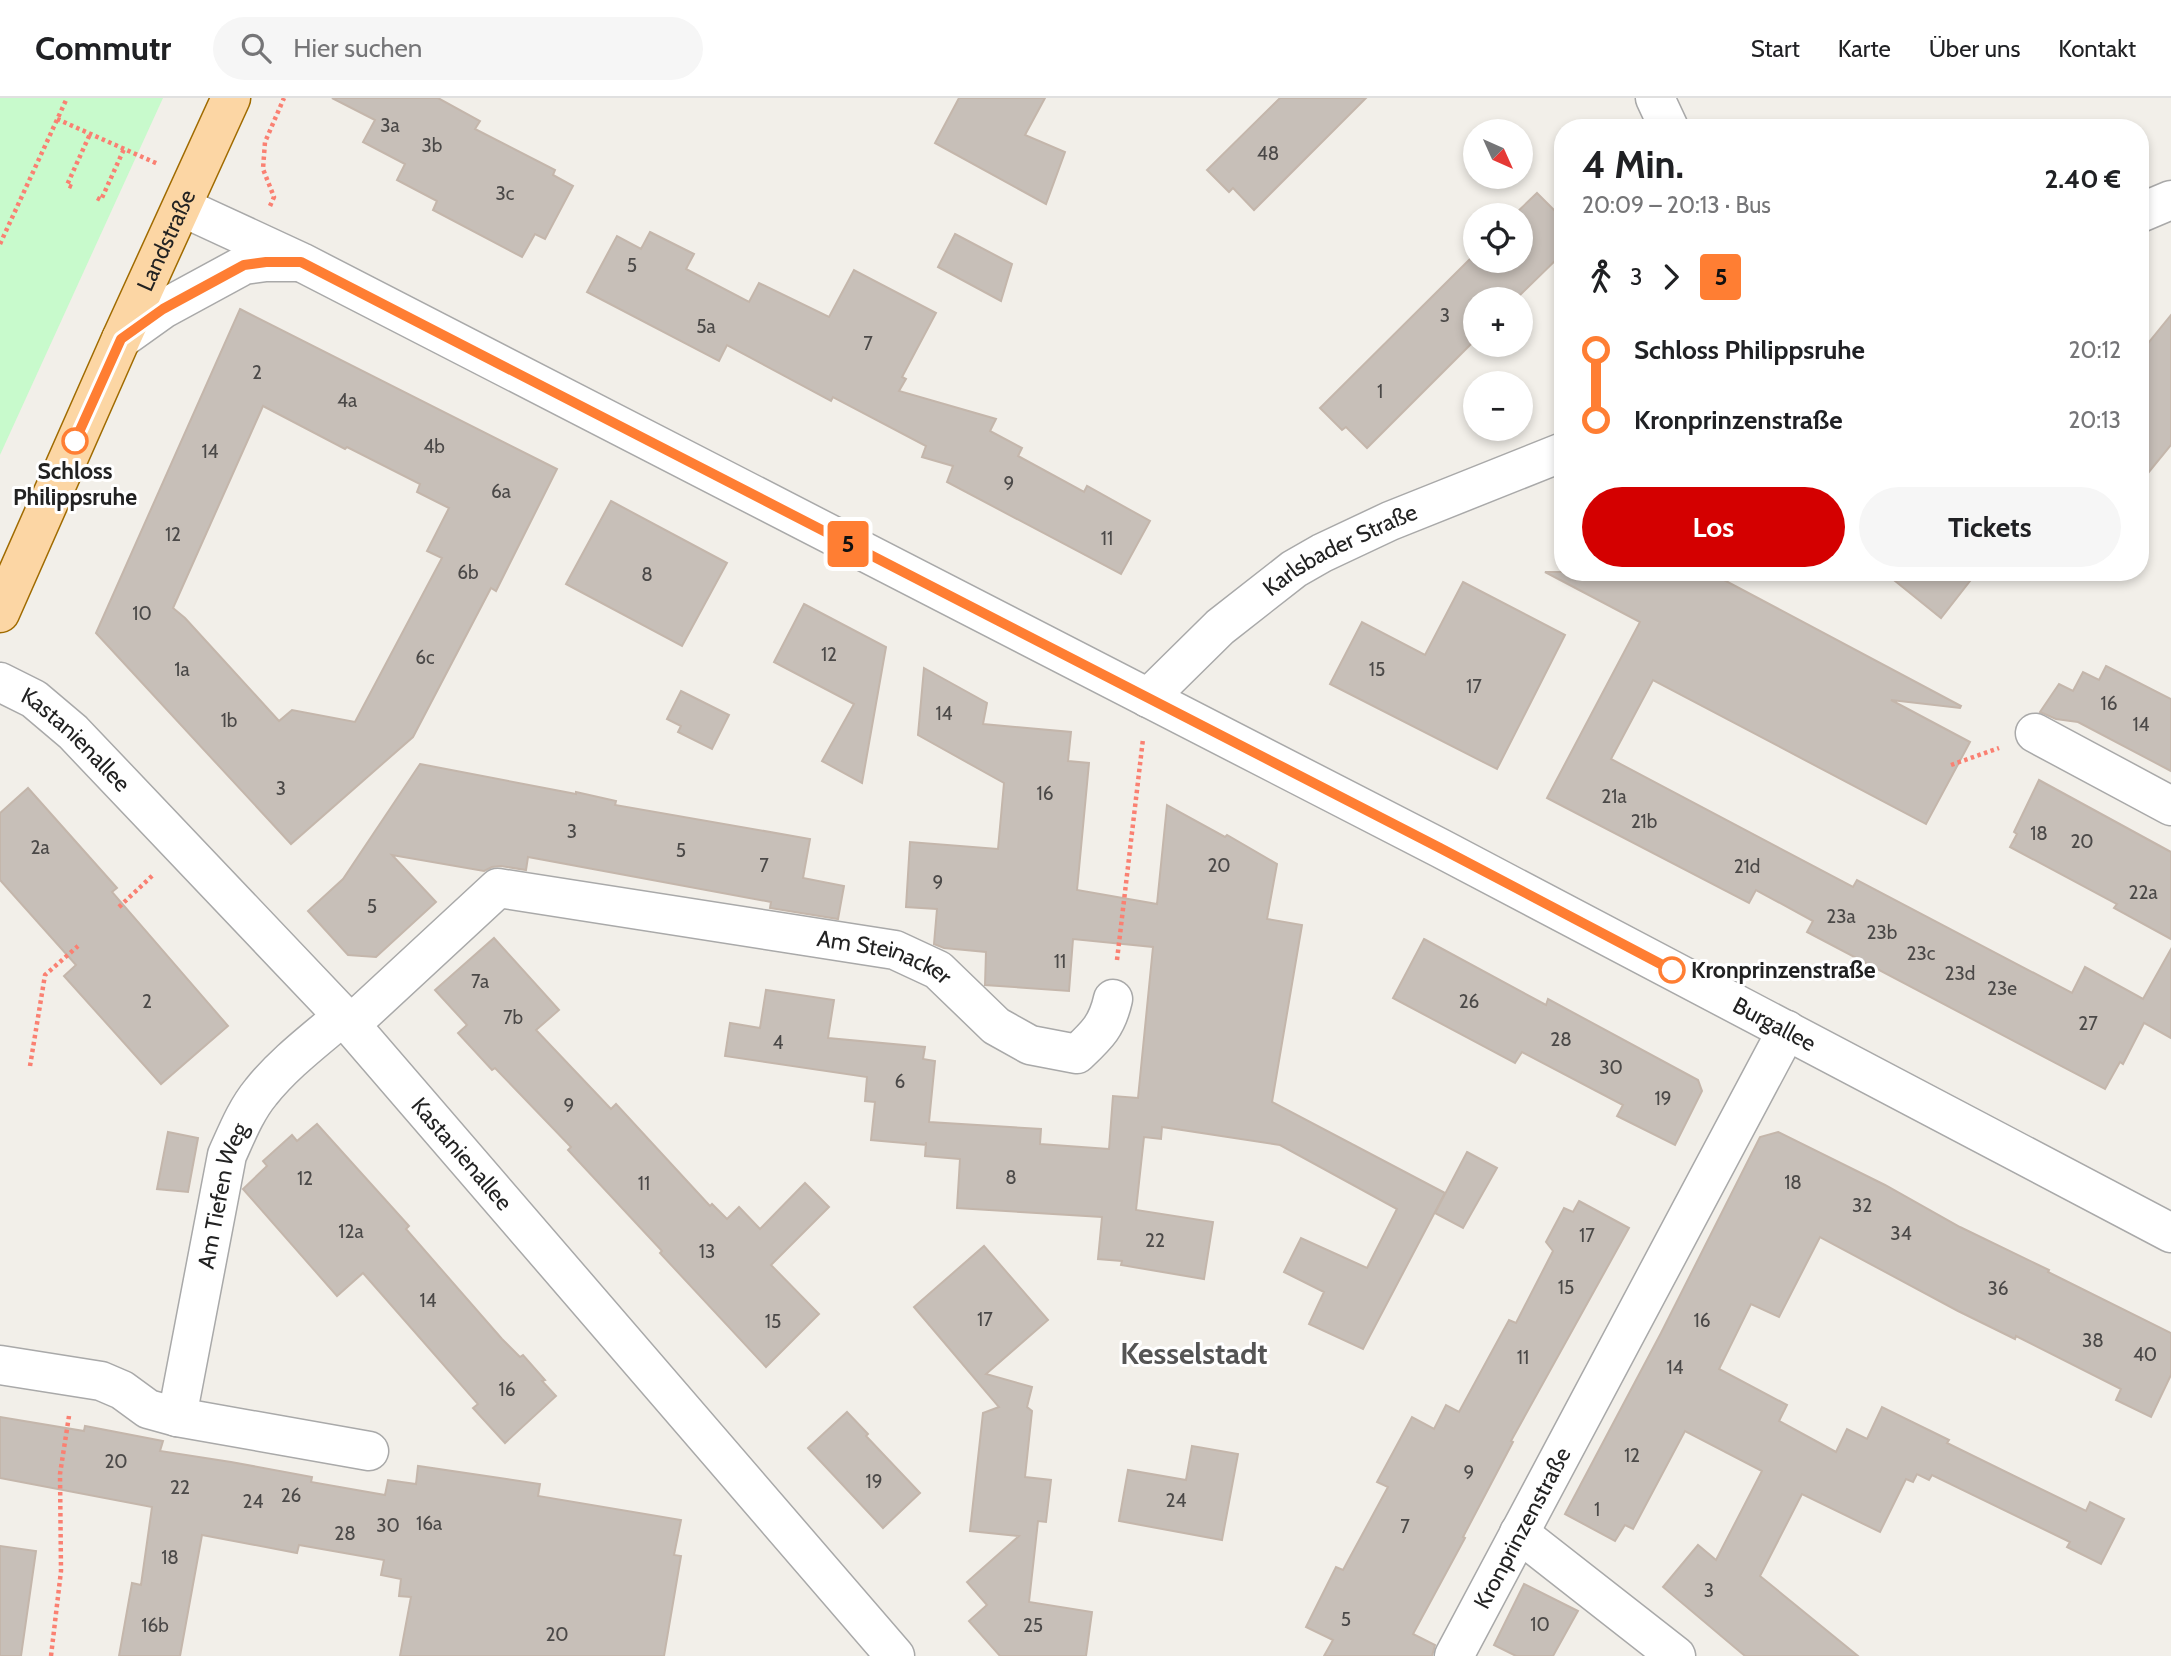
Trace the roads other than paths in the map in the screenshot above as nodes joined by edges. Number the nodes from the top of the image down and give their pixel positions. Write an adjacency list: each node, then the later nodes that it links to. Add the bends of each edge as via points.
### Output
1 (232, 98): 4 (main road, Landstraße)
2 (1655, 98): 3 (street)
3 (1666, 119)
4 (188, 194): 7 (street, Burgallee, via 255,240); 8 (main road, Landstraße)
5 (2171, 200): 6 (street)
6 (2149, 209)
7 (301, 262): 8 (street, via 244,265 163,309); 12 (street, Burgallee)
8 (121, 339): 10 (main road, Landstraße)
9 (1554, 456): 12 (street, Karlsbader Straße, via 1390,521 1312,558 1220,627)
10 (0, 613)
11 (0, 682): 16 (street, Kastanienallee, via 34,699 63,722)
12 (1148, 698): 17 (street, Burgallee)
13 (2035, 733): 14 (street)
14 (2171, 806)
15 (1113, 999): 16 (street, Am Steinacker, via 1109,1017 1077,1054 1030,1045 996,1026 938,970 894,950 498,888)
16 (346, 1021): 20 (street, Am Tiefen Weg, via 284,1068 261,1092 227,1155); 23 (street, Kastanienallee)
17 (1787, 1030): 18 (street, Burgallee); 22 (street, Kronprinzenstraße)
18 (2171, 1233)
19 (0, 1365): 20 (street, via 101,1381 148,1409)
20 (177, 1417): 21 (street)
21 (369, 1451)
22 (1520, 1534): 24 (street, Kronprinzenstraße); 25 (street)
23 (895, 1656)
24 (1454, 1656)
25 (1676, 1656)

